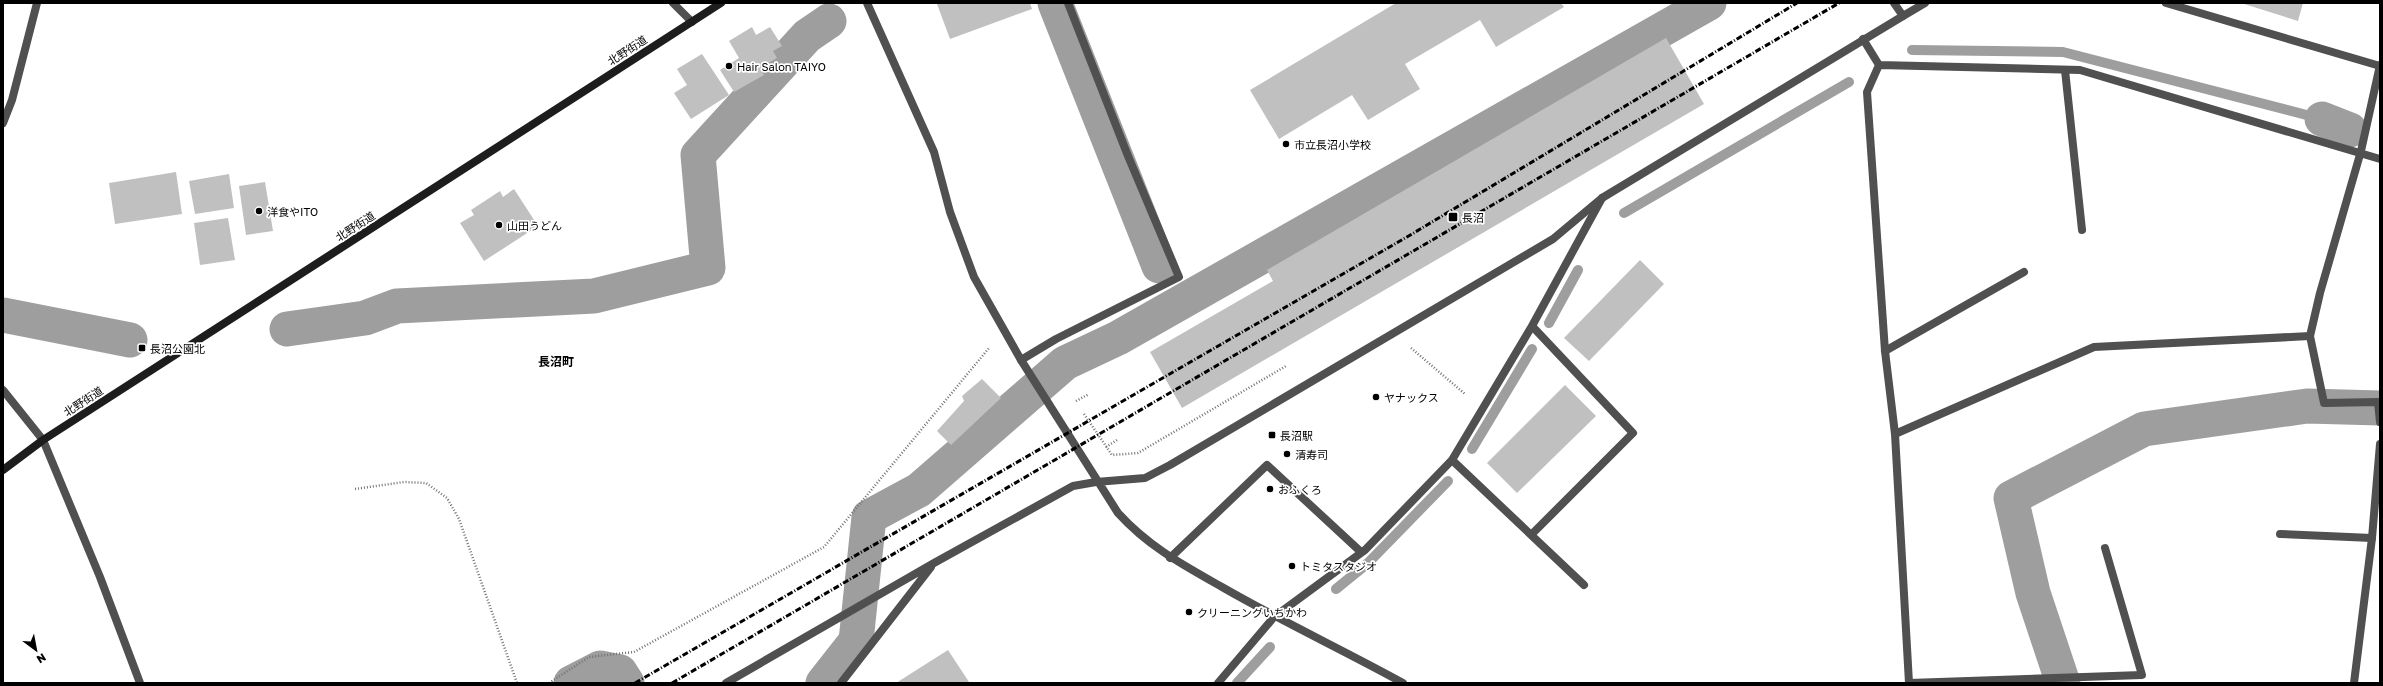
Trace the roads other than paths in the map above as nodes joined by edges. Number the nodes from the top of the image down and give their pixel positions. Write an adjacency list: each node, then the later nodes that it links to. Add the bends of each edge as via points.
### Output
1 (37, 3): 15 (street, via 12,100)
2 (673, 3): 10 (street)
3 (721, 3): 10 (main road, 北野街道)
4 (866, 3): 24 (street, via 934,152 950,212 974,276)
5 (1068, 3): 24 (street, via 1179,277)
6 (1894, 3): 9 (street)
7 (1925, 3): 9 (street)
8 (2166, 3): 13 (street)
9 (1902, 16): 11 (street)
10 (692, 22): 28 (main road, 北野街道)
11 (1863, 39): 12 (street); 18 (street)
12 (1879, 65): 14 (street); 23 (street, via 1867,92)
13 (2380, 65): 16 (street)
14 (2065, 70): 16 (street, via 2080,70); 19 (street)
15 (3, 123)
16 (2361, 151): 17 (street); 22 (street, via 2320,292)
17 (2380, 159)
18 (1602, 198): 21 (street); 32 (street, via 1553,239 1170,465 1145,478)
19 (2082, 230)
20 (2024, 272): 23 (street)
21 (1532, 326): 30 (street); 34 (street, via 1633,433)
22 (2310, 336): 26 (street, via 2324,403 2378,402); 27 (street, via 2094,346)
23 (1885, 351): 27 (street)
24 (1021, 360): 32 (street)
25 (3, 390): 28 (street)
26 (2380, 422)
27 (1895, 434): 47 (street)
28 (43, 440): 31 (main road, 北野街道); 42 (street, via 100,577)
29 (2380, 444): 35 (street)
30 (1452, 460): 34 (street); 37 (street)
31 (3, 470)
32 (1096, 482): 38 (street, via 1118,514 1138,535); 39 (street, via 1074,486)
33 (2280, 534): 35 (street)
34 (1531, 535): 40 (street)
35 (2372, 538): 48 (street)
36 (2105, 548): 47 (street, via 2142,675)
37 (1361, 552): 38 (street, via 1267,465); 41 (street)
38 (1170, 558): 41 (street)
39 (934, 563): 43 (street); 44 (street)
40 (1584, 585)
41 (1274, 617): 45 (street); 46 (street)
42 (140, 683)
43 (726, 683)
44 (841, 683)
45 (1218, 683)
46 (1403, 683)
47 (1909, 683)
48 (2354, 683)

